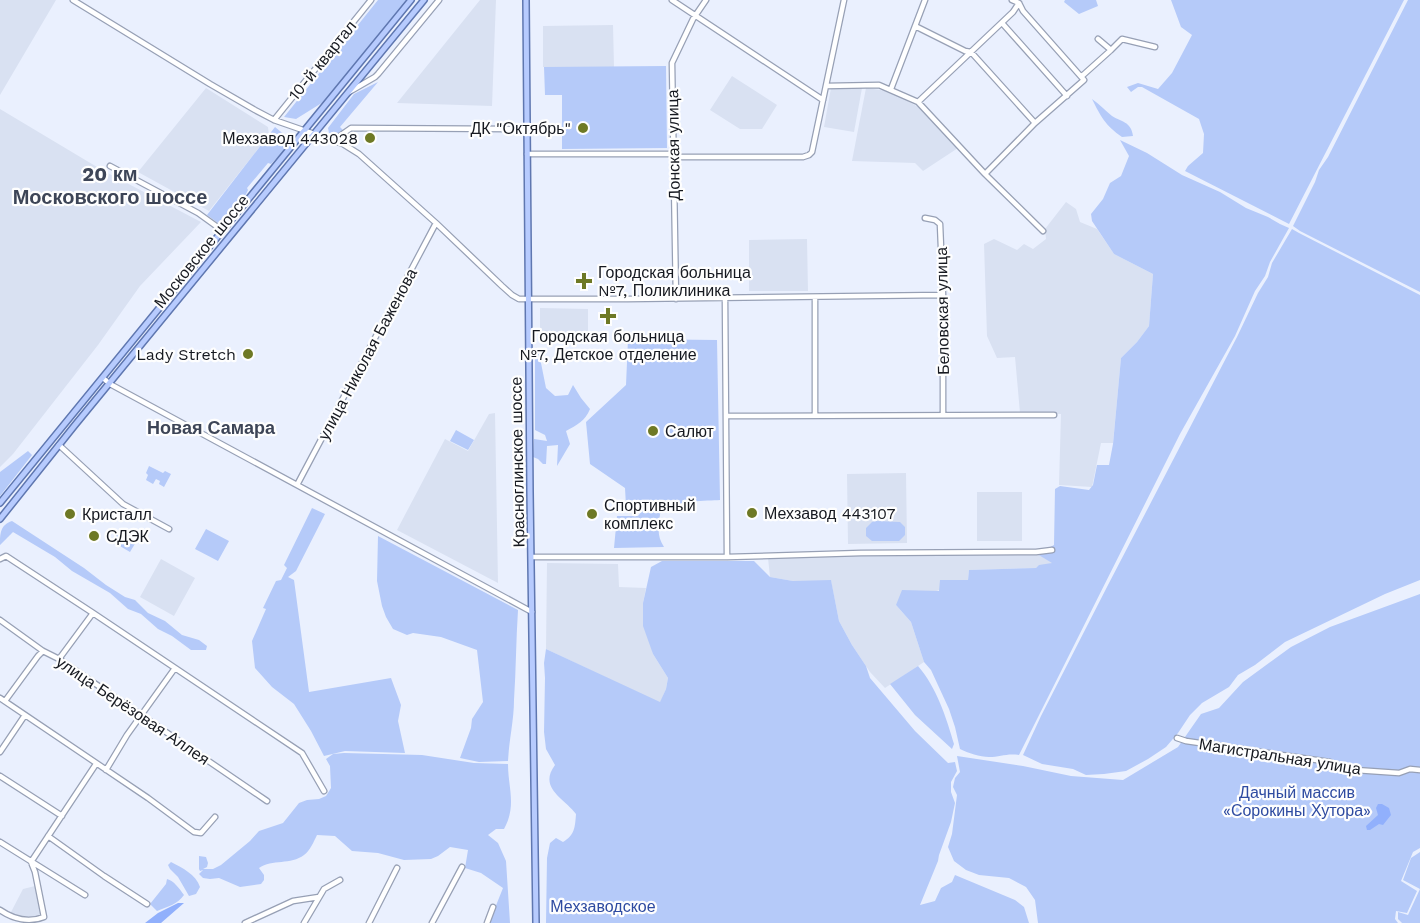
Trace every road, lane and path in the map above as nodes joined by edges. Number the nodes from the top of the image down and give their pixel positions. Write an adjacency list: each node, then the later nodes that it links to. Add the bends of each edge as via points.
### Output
1 (73, 0): 27 (street)
2 (371, 0): 27 (street, 10-й квартал)
3 (411, 0): 30 (main road, Московское шоссе)
4 (424, 0): 23 (main road, Московское шоссе)
5 (439, 0): 23 (street, via 375,78)
6 (526, 0): 29 (main road, Красноглинское шоссе)
7 (672, 0): 13 (street)
8 (706, 0): 13 (street, Донская улица)
9 (844, 0): 21 (street)
10 (925, 0): 15 (street)
11 (1012, 0): 12 (street)
12 (1020, 1): 14 (street); 20 (street, via 1023,11)
13 (695, 16): 25 (street); 34 (street, Донская улица, via 672,63)
14 (1002, 23): 19 (street); 24 (street)
15 (915, 26): 19 (street); 22 (street)
16 (1098, 39): 18 (street)
17 (1155, 47): 18 (street, via 1122,39)
18 (1111, 50): 20 (street)
19 (970, 52): 26 (street); 28 (street)
20 (1083, 78): 24 (street)
21 (826, 86): 22 (street, via 869,84); 25 (street)
22 (891, 89): 26 (street)
23 (349, 92): 31 (main road, Московское шоссе)
24 (1067, 96): 28 (street)
25 (823, 100): 34 (street, via 809,155)
26 (918, 102): 36 (street)
27 (274, 120): 30 (street)
28 (1035, 123): 36 (street)
29 (526, 129): 32 (street, via 351,128); 33 (main road, Красноглинское шоссе)
30 (305, 131): 31 (street); 39 (main road, Московское шоссе)
31 (314, 134): 32 (street); 47 (main road, Московское шоссе)
32 (334, 140): 38 (street, via 368,160)
33 (527, 154): 34 (street); 45 (main road, Красноглинское шоссе)
34 (674, 155): 44 (street, Донская улица)
35 (110, 165): 39 (street)
36 (985, 174): 40 (street)
37 (926, 218): 41 (street, Беловская улица, via 940,224)
38 (436, 223): 45 (street, via 512,295); 53 (street, улица Николая Баженова)
39 (223, 231): 46 (main road, Московское шоссе)
40 (1043, 231)
41 (943, 295): 43 (street); 48 (street, Беловская улица)
42 (725, 297): 43 (street); 44 (street); 50 (street)
43 (815, 297): 51 (street)
44 (676, 298): 45 (street)
45 (529, 299): 59 (main road, Красноглинское шоссе)
46 (103, 378): 47 (street); 54 (main road, Московское шоссе)
47 (110, 384): 52 (main road, Московское шоссе); 53 (street)
48 (943, 415): 49 (street); 51 (street)
49 (1054, 415)
50 (727, 416): 51 (street); 58 (street)
51 (815, 416)
52 (59, 445): 55 (main road, Московское шоссе); 56 (street, via 123,504)
53 (297, 485): 61 (street)
54 (0, 503)
55 (0, 519)
56 (169, 529)
57 (1052, 550): 58 (street)
58 (727, 556): 59 (street)
59 (532, 557): 61 (main road, Красноглинское шоссе)
60 (0, 560): 62 (street, via 6,556)
61 (532, 612): 96 (main road, Красноглинское шоссе)
62 (93, 613): 65 (street); 66 (street)
63 (0, 620): 64 (street, улица Берёзовая Аллея)
64 (43, 651): 65 (street, улица Берёзовая Аллея); 67 (street)
65 (59, 659): 69 (street, улица Берёзовая Аллея)
66 (176, 668): 69 (street); 76 (street, via 302,753)
67 (2, 700): 68 (street)
68 (25, 715): 71 (street); 72 (street)
69 (141, 715): 73 (street); 77 (street, улица Берёзовая Аллея)
70 (1177, 738): 74 (street, Магистральная улица, via 1330,762 1341,769)
71 (0, 752)
72 (96, 764): 73 (street); 78 (street)
73 (106, 770): 79 (street, via 197,833)
74 (1420, 770)
75 (0, 776): 78 (street)
76 (324, 791)
77 (267, 801)
78 (62, 816): 80 (street)
79 (215, 817)
80 (48, 836): 82 (street); 88 (street)
81 (0, 842): 82 (street)
82 (31, 862): 86 (street); 90 (street, via 44,917 21,922)
83 (462, 867): 94 (street)
84 (397, 868): 93 (street)
85 (340, 880): 87 (street, via 324,889)
86 (85, 895)
87 (319, 897): 91 (street, via 293,902); 92 (street)
88 (147, 904)
89 (493, 908): 95 (street)
90 (0, 910)
91 (245, 923)
92 (304, 923)
93 (369, 923)
94 (432, 923)
95 (486, 923)
96 (536, 923)

